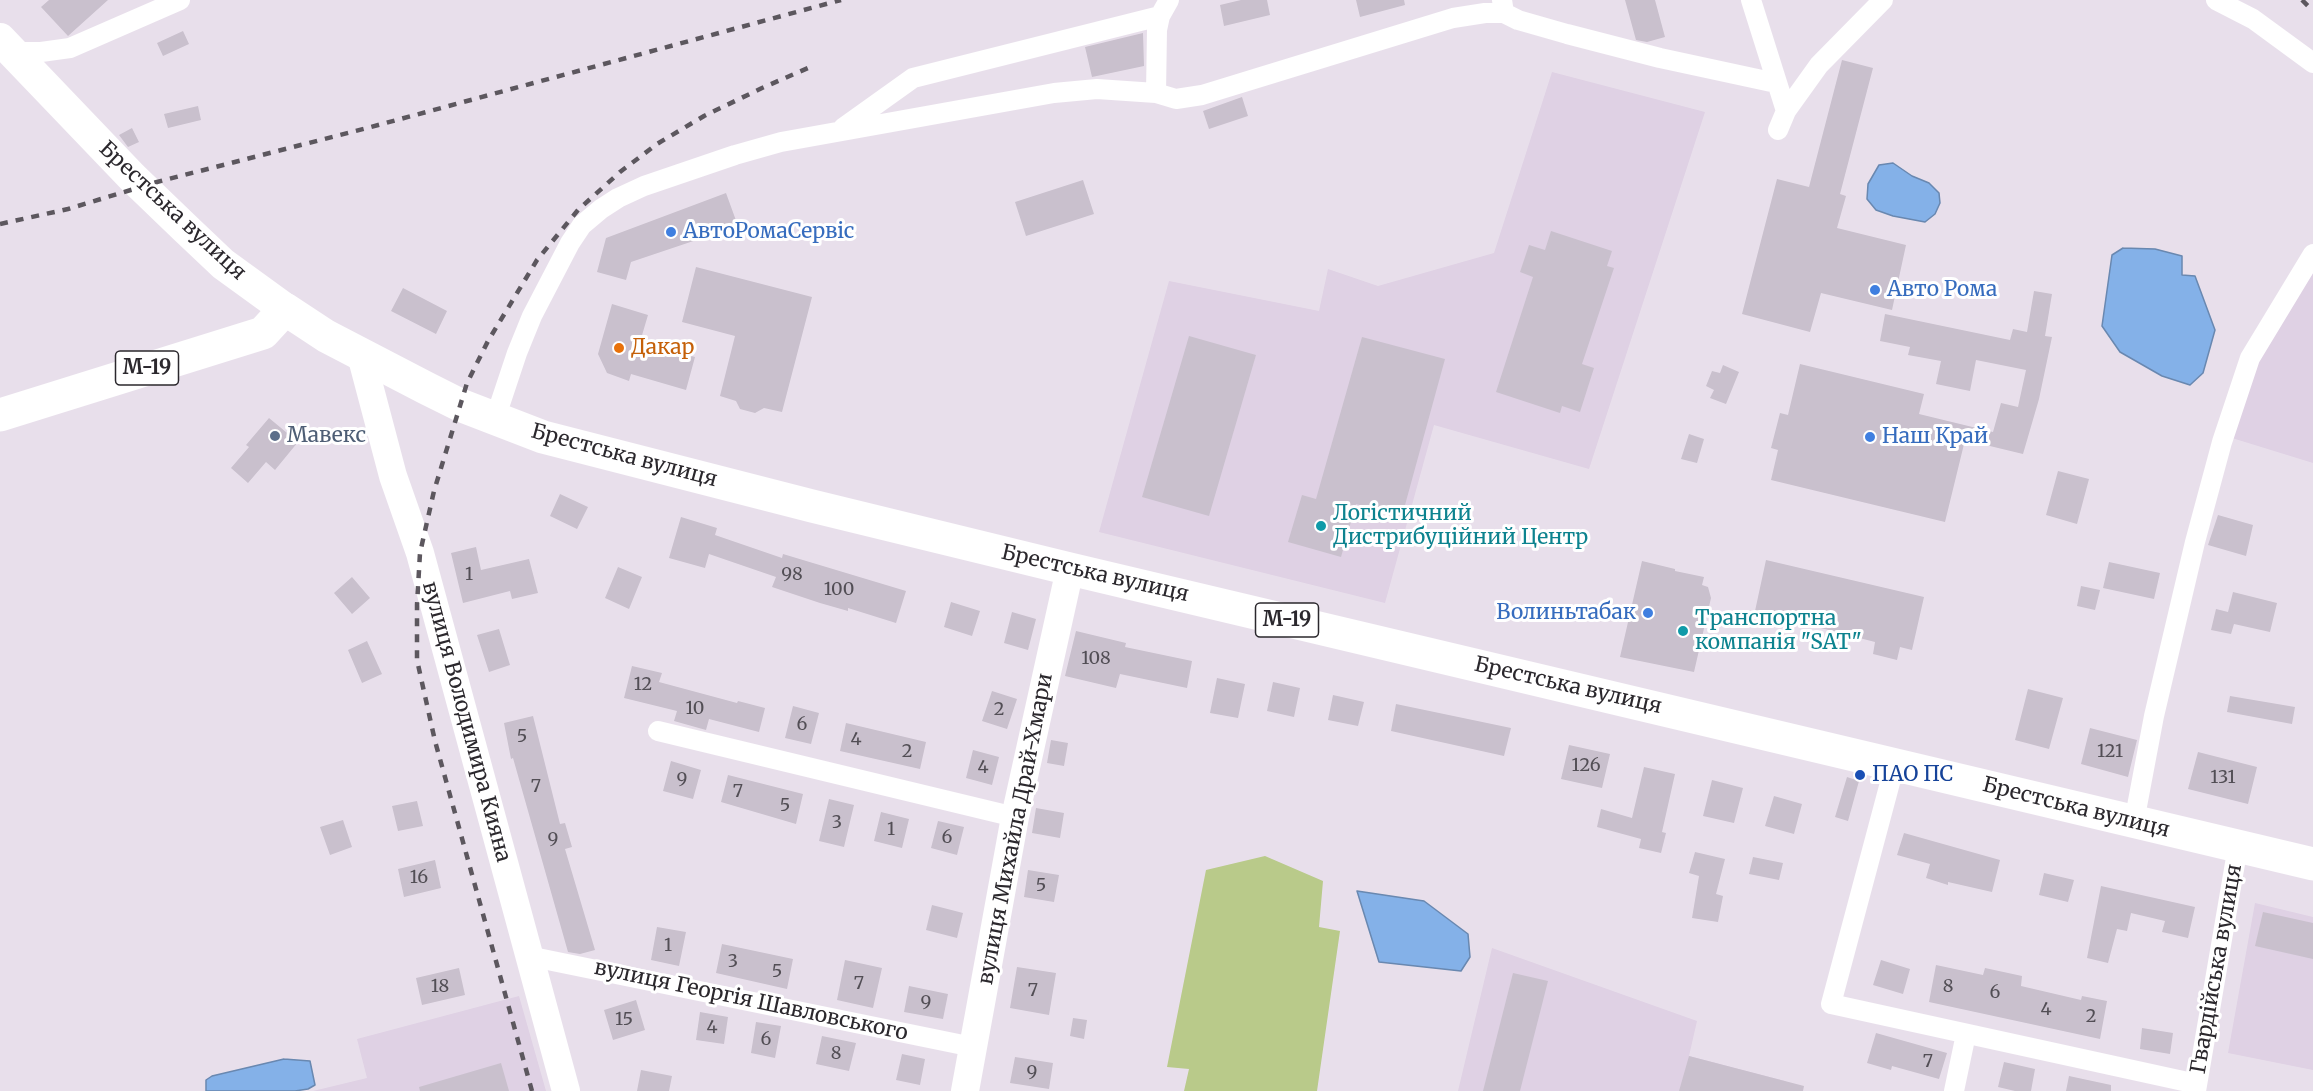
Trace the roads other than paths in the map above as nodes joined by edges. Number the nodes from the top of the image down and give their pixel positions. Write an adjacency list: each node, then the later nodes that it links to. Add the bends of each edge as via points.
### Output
1 (180, 0): 7 (street, via 70,48 41,52)
2 (1751, 0): 9 (street)
3 (1883, 0): 9 (street, via 1819,65 1782,121)
4 (2216, 0): 8 (street, via 2253,19)
5 (1503, 7): 9 (street, via 1518,20); 10 (street, via 1453,18 1202,95 1176,99)
6 (1165, 8): 10 (street, via 1156,40); 11 (street, via 913,78)
7 (7, 45): 13 (main road, Брестська вулиця, via 185,228 223,264)
8 (2313, 63)
9 (1776, 83)
10 (1156, 93): 11 (street, via 1097,89 1054,93)
11 (838, 131): 16 (street, via 782,142 702,166 644,186 601,209 582,225 551,277 517,353)
12 (2313, 254): 21 (street, via 2250,358 2222,442 2154,716)
13 (285, 309): 14 (highway, Брестська вулиця / М-19); 15 (highway, М-19, via 263,333)
14 (361, 355): 16 (highway, Брестська вулиця / М-19); 24 (main road, вулиця Володимира Кияна, via 393,476 420,553)
15 (0, 415)
16 (495, 419): 17 (highway, Брестська вулиця / М-19, via 543,437)
17 (1070, 569): 19 (highway, Брестська вулиця / М-19); 20 (main road, вулиця Михайла Драй-Хмари)
18 (658, 730): 20 (street)
19 (1895, 764): 21 (highway, Брестська вулиця / М-19); 25 (street, via 1831,1004)
20 (1014, 817): 26 (main road, вулиця Михайла Драй-Хмари)
21 (2134, 822): 22 (highway, Брестська вулиця / М-19)
22 (2238, 846): 23 (highway, Брестська вулиця / М-19); 27 (street, Гвардійська вулиця)
23 (2313, 864)
24 (528, 956): 26 (street, вулиця Георгія Шавловського); 28 (main road, вулиця Володимира Кияна)
25 (1966, 1034): 27 (street); 30 (street)
26 (973, 1047): 29 (main road, вулиця Михайла Драй-Хмари)
27 (2197, 1088)
28 (566, 1091)
29 (965, 1091)
30 (1954, 1091)

